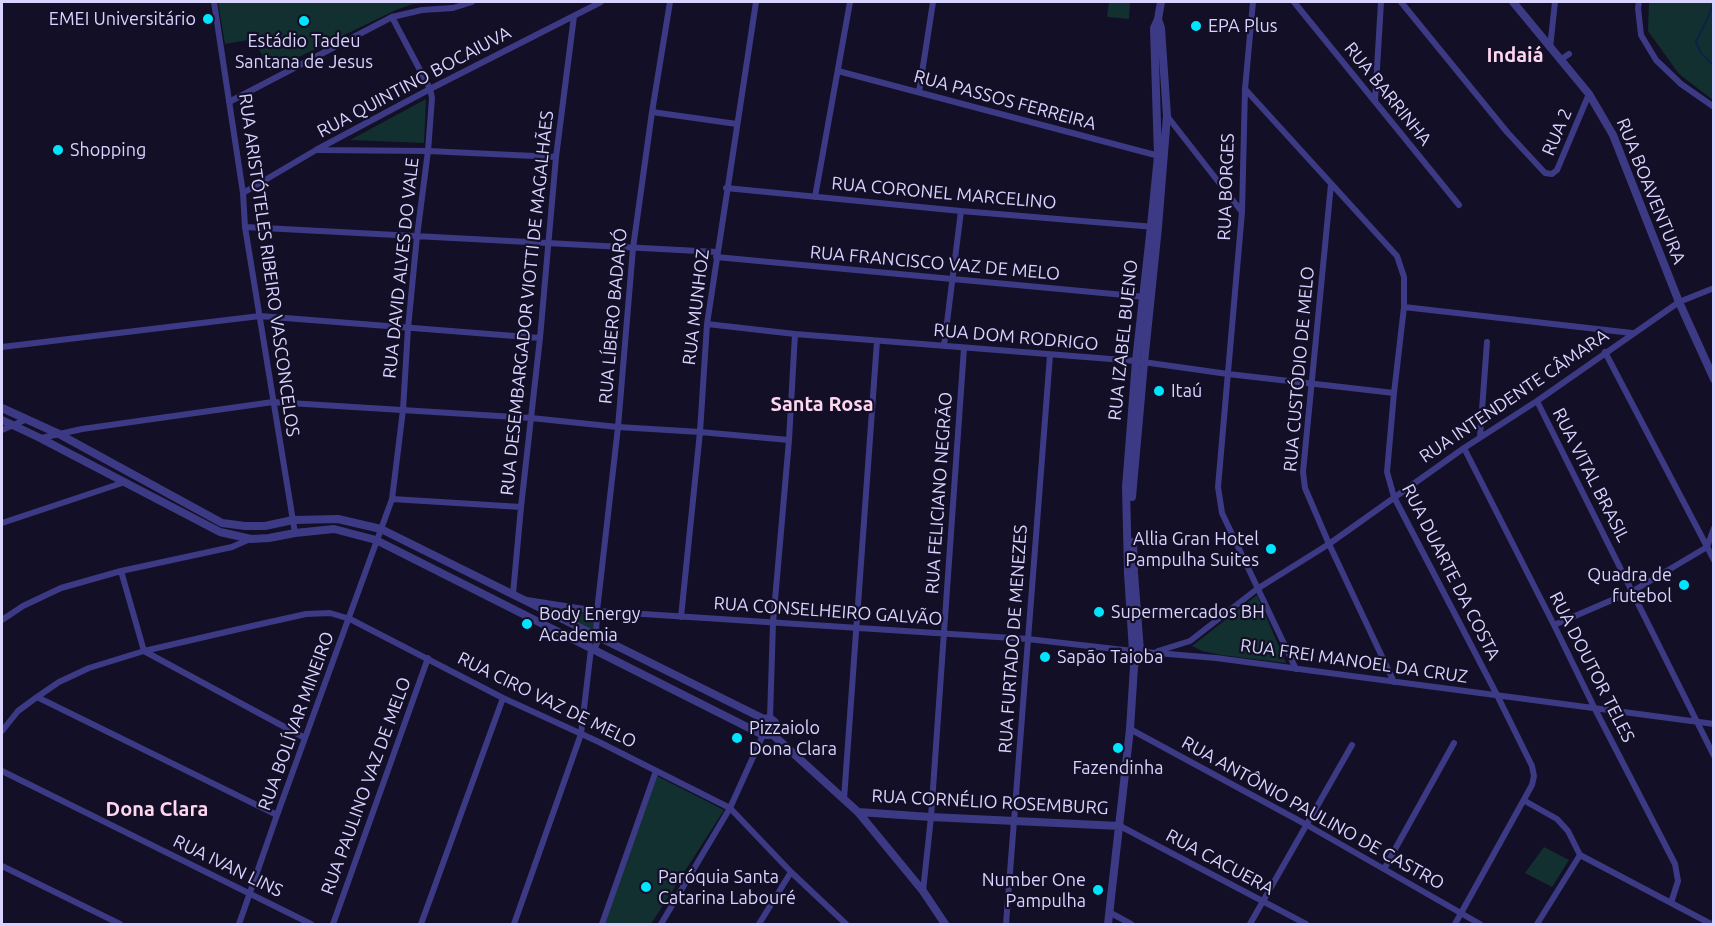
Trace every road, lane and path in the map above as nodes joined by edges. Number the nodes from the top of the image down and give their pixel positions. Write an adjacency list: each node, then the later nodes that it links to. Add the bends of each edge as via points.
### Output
1 (214, 2): 29 (street, RUA ARISTÓTELES RIBEIRO VASCONCELOS)
2 (472, 2): 17 (street)
3 (601, 2): 16 (street, RUA QUINTINO BOCAIUVA)
4 (670, 2): 31 (street, RUA LÍBERO BADARÓ)
5 (756, 2): 33 (street, RUA MUNHOZ)
6 (850, 2): 22 (street)
7 (933, 2): 26 (street)
8 (1161, 2): 18 (street, RUA IZABEL BUENO)
9 (1253, 2): 25 (street, RUA BORGES)
10 (1294, 2): 28 (street, RUA BARRINHA)
11 (1381, 2): 28 (street)
12 (1401, 2): 27 (street, RUA 2, via 1545,173 1557,170)
13 (1513, 2): 19 (street, RUA BOAVENTURA)
14 (1554, 2): 19 (street)
15 (1639, 2): 30 (street, via 1641,35 1656,60)
16 (574, 16): 24 (street, RUA QUINTINO BOCAIUVA); 37 (street, RUA DESEMBARGADOR VIOTTI DE MAGALHÃES)
17 (392, 17): 24 (street, RUA DAVID ALVES DO VALE); 29 (street)
18 (1158, 19): 23 (street, RUA IZABEL BUENO, via 1154,28); 32 (street, RUA IZABEL BUENO)
19 (1550, 48): 21 (street, RUA BOAVENTURA)
20 (1569, 54): 21 (street)
21 (1560, 60): 27 (street, RUA BOAVENTURA)
22 (838, 71): 26 (street, RUA PASSOS FERREIRA); 42 (street)
23 (1154, 72): 32 (street, via 1161,107); 38 (street, RUA IZABEL BUENO)
24 (430, 89): 35 (street, RUA QUINTINO BOCAIUVA); 36 (street, RUA DAVID ALVES DO VALE)
25 (1245, 89): 39 (street, RUA DUARTE DA COSTA); 45 (street, RUA BORGES)
26 (919, 92): 38 (street, RUA PASSOS FERREIRA)
27 (1589, 94): 55 (street, RUA BOAVENTURA, via 1613,135)
28 (1375, 101): 43 (street, RUA BARRINHA)
29 (229, 102): 41 (street, RUA ARISTÓTELES RIBEIRO VASCONCELOS)
30 (1713, 107)
31 (652, 112): 33 (street); 50 (street, RUA LÍBERO BADARÓ)
32 (1167, 116): 34 (street, RUA IZABEL BUENO)
33 (737, 124): 40 (street, RUA MUNHOZ)
34 (1170, 126): 38 (street, RUA IZABEL BUENO); 45 (street)
35 (316, 150): 36 (street); 41 (street, RUA QUINTINO BOCAIUVA)
36 (428, 151): 37 (street); 48 (street, RUA DAVID ALVES DO VALE)
37 (556, 157): 49 (street, RUA DESEMBARGADOR VIOTTI DE MAGALHÃES)
38 (1161, 157): 47 (street, RUA IZABEL BUENO)
39 (1331, 184): 56 (street, RUA DUARTE DA COSTA, via 1398,256 1404,277); 73 (street, RUA CUSTÓDIO DE MELO)
40 (726, 188): 42 (street, RUA CORONEL MARCELINO); 51 (street, RUA MUNHOZ)
41 (243, 192): 46 (street, RUA ARISTÓTELES RIBEIRO VASCONCELOS)
42 (815, 197): 44 (street, RUA CORONEL MARCELINO)
43 (1459, 205)
44 (960, 210): 47 (street, RUA CORONEL MARCELINO); 52 (street)
45 (1242, 212): 71 (street, RUA BORGES)
46 (245, 227): 48 (street, RUA FRANCISCO VAZ DE MELO); 57 (street, RUA ARISTÓTELES RIBEIRO VASCONCELOS)
47 (1155, 227): 54 (street, RUA IZABEL BUENO)
48 (417, 236): 49 (street, RUA FRANCISCO VAZ DE MELO); 59 (street, RUA DAVID ALVES DO VALE)
49 (548, 244): 50 (street, RUA FRANCISCO VAZ DE MELO); 62 (street, RUA DESEMBARGADOR VIOTTI DE MAGALHÃES)
50 (633, 248): 51 (street, RUA FRANCISCO VAZ DE MELO); 83 (street, RUA LÍBERO BADARÓ)
51 (717, 255): 52 (street, RUA FRANCISCO VAZ DE MELO); 58 (street, RUA MUNHOZ)
52 (953, 280): 54 (street, RUA FRANCISCO VAZ DE MELO); 65 (street)
53 (1713, 288): 55 (street, RUA INTENDENTE CÂMARA)
54 (1147, 297): 70 (street, RUA IZABEL BUENO)
55 (1679, 302): 61 (street, RUA INTENDENTE CÂMARA); 72 (street, RUA BOAVENTURA)
56 (1404, 307): 61 (street); 74 (street, RUA DUARTE DA COSTA)
57 (260, 316): 59 (street); 66 (street); 76 (street, RUA ARISTÓTELES RIBEIRO VASCONCELOS)
58 (706, 324): 60 (street, RUA DOM RODRIGO); 85 (street, RUA MUNHOZ)
59 (408, 328): 62 (street); 78 (street, RUA DAVID ALVES DO VALE)
60 (795, 334): 63 (street, RUA DOM RODRIGO); 89 (street)
61 (1633, 334): 68 (street, RUA INTENDENTE CÂMARA)
62 (540, 338): 79 (street, RUA DESEMBARGADOR VIOTTI DE MAGALHÃES)
63 (877, 341): 65 (street, RUA DOM RODRIGO); 116 (street)
64 (1487, 342): 87 (street)
65 (944, 346): 67 (street, RUA DOM RODRIGO)
66 (2, 347)
67 (964, 348): 69 (street, RUA DOM RODRIGO); 117 (street, RUA FELICIANO NEGRÃO)
68 (1605, 352): 75 (street, RUA INTENDENTE CÂMARA); 103 (street)
69 (1050, 355): 70 (street, RUA DOM RODRIGO); 119 (street, RUA FURTADO DE MENEZES)
70 (1140, 362): 71 (street, RUA DOM RODRIGO); 123 (street, RUA IZABEL BUENO, via 1126,487 1128,573)
71 (1228, 374): 73 (street, RUA DOM RODRIGO); 106 (street, RUA BORGES, via 1218,487 1222,513)
72 (1713, 379)
73 (1312, 384): 74 (street, RUA DOM RODRIGO); 102 (street, RUA CUSTÓDIO DE MELO, via 1303,472 1305,488)
74 (1394, 393): 92 (street, RUA DUARTE DA COSTA, via 1387,472)
75 (1537, 401): 87 (street, RUA INTENDENTE CÂMARA); 107 (street, RUA VITAL BRASIL)
76 (273, 402): 78 (street); 86 (street); 95 (street, RUA ARISTÓTELES RIBEIRO VASCONCELOS)
77 (2, 408): 80 (street)
78 (403, 410): 79 (street); 93 (street, RUA DAVID ALVES DO VALE)
79 (531, 418): 83 (street); 94 (street, RUA DESEMBARGADOR VIOTTI DE MAGALHÃES)
80 (27, 419): 82 (street); 86 (street)
81 (2, 420): 82 (street)
82 (13, 425): 84 (street); 88 (street)
83 (618, 427): 85 (street); 110 (street, RUA LÍBERO BADARÓ)
84 (2, 430)
85 (700, 432): 89 (street); 111 (street, RUA MUNHOZ)
86 (58, 434): 88 (street); 95 (street, via 222,523 266,526)
87 (1480, 437): 90 (street, RUA INTENDENTE CÂMARA)
88 (40, 438): 91 (street)
89 (789, 440): 114 (street)
90 (1464, 448): 92 (street, RUA INTENDENTE CÂMARA); 115 (street, RUA DOUTOR TELES)
91 (125, 482): 96 (street); 100 (street, via 220,532)
92 (1394, 497): 102 (street, RUA INTENDENTE CÂMARA); 129 (street, RUA DUARTE DA COSTA)
93 (392, 499): 94 (street); 98 (street, RUA DAVID ALVES DO VALE)
94 (521, 507): 108 (street, RUA DESEMBARGADOR VIOTTI DE MAGALHÃES)
95 (293, 520): 98 (street, via 338,519); 99 (street, RUA ARISTÓTELES RIBEIRO VASCONCELOS)
96 (2, 524)
97 (1713, 528): 103 (street)
98 (381, 529): 101 (street, RUA BOLÍVAR MINEIRO); 108 (street)
99 (295, 533): 100 (street); 101 (street, via 334,529)
100 (251, 538): 105 (street, via 232,547)
101 (376, 540): 112 (street, RUA BOLÍVAR MINEIRO); 121 (street)
102 (1329, 544): 106 (street, RUA INTENDENTE CÂMARA); 128 (street, RUA CUSTÓDIO DE MELO)
103 (1707, 547): 104 (street); 107 (street)
104 (1713, 560)
105 (121, 571): 113 (street, via 61,588); 122 (street)
106 (1257, 589): 120 (street, RUA INTENDENTE CÂMARA); 127 (street, RUA BORGES)
107 (1632, 591): 115 (street); 134 (street, RUA VITAL BRASIL)
108 (513, 594): 109 (street)
109 (522, 599): 110 (street, RUA CONSELHEIRO GALVÃO); 118 (street)
110 (597, 611): 111 (street, RUA CONSELHEIRO GALVÃO); 118 (street, RUA LÍBERO BADARÓ)
111 (681, 617): 114 (street, RUA CONSELHEIRO GALVÃO)
112 (350, 619): 122 (street, RUA CIRO VAZ DE MELO, via 330,613 306,614); 126 (street, RUA CIRO VAZ DE MELO); 140 (street, RUA BOLÍVAR MINEIRO)
113 (2, 620)
114 (773, 623): 116 (street, RUA CONSELHEIRO GALVÃO); 133 (street)
115 (1554, 625): 132 (street, RUA DOUTOR TELES)
116 (856, 628): 117 (street, RUA CONSELHEIRO GALVÃO); 146 (street)
117 (944, 634): 119 (street, RUA CONSELHEIRO GALVÃO); 152 (street, RUA FELICIANO NEGRÃO)
118 (596, 635): 121 (street, RUA LÍBERO BADARÓ, via 597,645); 133 (street)
119 (1028, 639): 123 (street, RUA CONSELHEIRO GALVÃO); 153 (street, RUA FURTADO DE MENEZES)
120 (1190, 641): 124 (street, RUA INTENDENTE CÂMARA); 125 (street, via 1188,646)
121 (591, 649): 138 (street, RUA LÍBERO BADARÓ); 139 (street)
122 (144, 651): 130 (street, RUA CIRO VAZ DE MELO, via 89,668); 140 (street)
123 (1136, 651): 124 (street, RUA FREI MANOEL DA CRUZ); 136 (street, RUA IZABEL BUENO)
124 (1155, 652): 125 (street, RUA FREI MANOEL DA CRUZ)
125 (1194, 656): 127 (street, RUA FREI MANOEL DA CRUZ)
126 (428, 658): 131 (street, RUA CIRO VAZ DE MELO); 170 (street, RUA PAULINO VAZ DE MELO)
127 (1296, 669): 128 (street, RUA FREI MANOEL DA CRUZ)
128 (1394, 682): 129 (street, RUA FREI MANOEL DA CRUZ)
129 (1497, 695): 132 (street, RUA FREI MANOEL DA CRUZ); 147 (street, RUA DUARTE DA COSTA, via 1532,766 1533,785)
130 (37, 697): 137 (street, RUA CIRO VAZ DE MELO, via 18,711); 151 (street)
131 (503, 698): 138 (street, RUA CIRO VAZ DE MELO); 171 (street)
132 (1594, 707): 134 (street, RUA FREI MANOEL DA CRUZ); 164 (street, RUA DOUTOR TELES, via 1676,864 1678,881)
133 (767, 718): 139 (street, via 759,724); 139 (street, via 776,724 776,730)
134 (1696, 722): 135 (street, RUA FREI MANOEL DA CRUZ); 143 (street, RUA VITAL BRASIL)
135 (1713, 724)
136 (1131, 729): 155 (street, RUA ANTÔNIO PAULINO DE CASTRO); 156 (street, RUA IZABEL BUENO)
137 (2, 731)
138 (581, 734): 145 (street, RUA CIRO VAZ DE MELO); 172 (street, RUA LÍBERO BADARÓ)
139 (765, 734): 146 (street); 148 (street)
140 (305, 738): 151 (street, RUA BOLÍVAR MINEIRO)
141 (1454, 743): 159 (street)
142 (1352, 745): 155 (street)
143 (1713, 756)
144 (2, 771): 162 (street, RUA IVAN LINS)
145 (656, 771): 148 (street, RUA CIRO VAZ DE MELO); 173 (street)
146 (844, 799): 149 (street)
147 (1525, 801): 157 (street, via 1557,819); 166 (street, RUA DUARTE DA COSTA)
148 (730, 808): 160 (street, RUA CIRO VAZ DE MELO); 174 (street)
149 (858, 812): 150 (street, RUA CORNÉLIO ROSEMBURG); 154 (street)
150 (870, 813): 152 (street, RUA CORNÉLIO ROSEMBURG); 154 (street)
151 (277, 815): 162 (street, RUA BOLÍVAR MINEIRO)
152 (931, 817): 153 (street, RUA CORNÉLIO ROSEMBURG); 161 (street, RUA FELICIANO NEGRÃO)
153 (1014, 821): 156 (street, RUA CORNÉLIO ROSEMBURG); 178 (street, RUA FURTADO DE MENEZES)
154 (867, 823): 161 (street)
155 (1307, 825): 159 (street, RUA ANTÔNIO PAULINO DE CASTRO); 163 (street)
156 (1120, 826): 163 (street, RUA CACUERA); 165 (street, RUA IZABEL BUENO)
157 (1580, 855): 164 (street); 185 (street)
158 (2, 866): 167 (street)
159 (1384, 869): 166 (street, RUA ANTÔNIO PAULINO DE CASTRO)
160 (791, 872): 175 (street); 176 (street, RUA CIRO VAZ DE MELO)
161 (924, 891): 177 (street)
162 (250, 894): 168 (street, RUA BOLÍVAR MINEIRO); 169 (street, RUA IVAN LINS)
163 (1263, 901): 181 (street); 182 (street, RUA CACUERA)
164 (1671, 903): 186 (street)
165 (1109, 912): 179 (street, RUA IZABEL BUENO); 180 (street)
166 (1461, 914): 183 (street, RUA DUARTE DA COSTA); 184 (street, RUA ANTÔNIO PAULINO DE CASTRO)
167 (120, 924)
168 (239, 924)
169 (311, 924)
170 (333, 924)
171 (421, 924)
172 (514, 924)
173 (602, 924)
174 (661, 924)
175 (759, 924)
176 (846, 924)
177 (945, 924)
178 (1006, 924)
179 (1108, 924)
180 (1131, 924)
181 (1250, 924)
182 (1306, 924)
183 (1455, 924)
184 (1480, 924)
185 (1537, 924)
186 (1710, 924)

